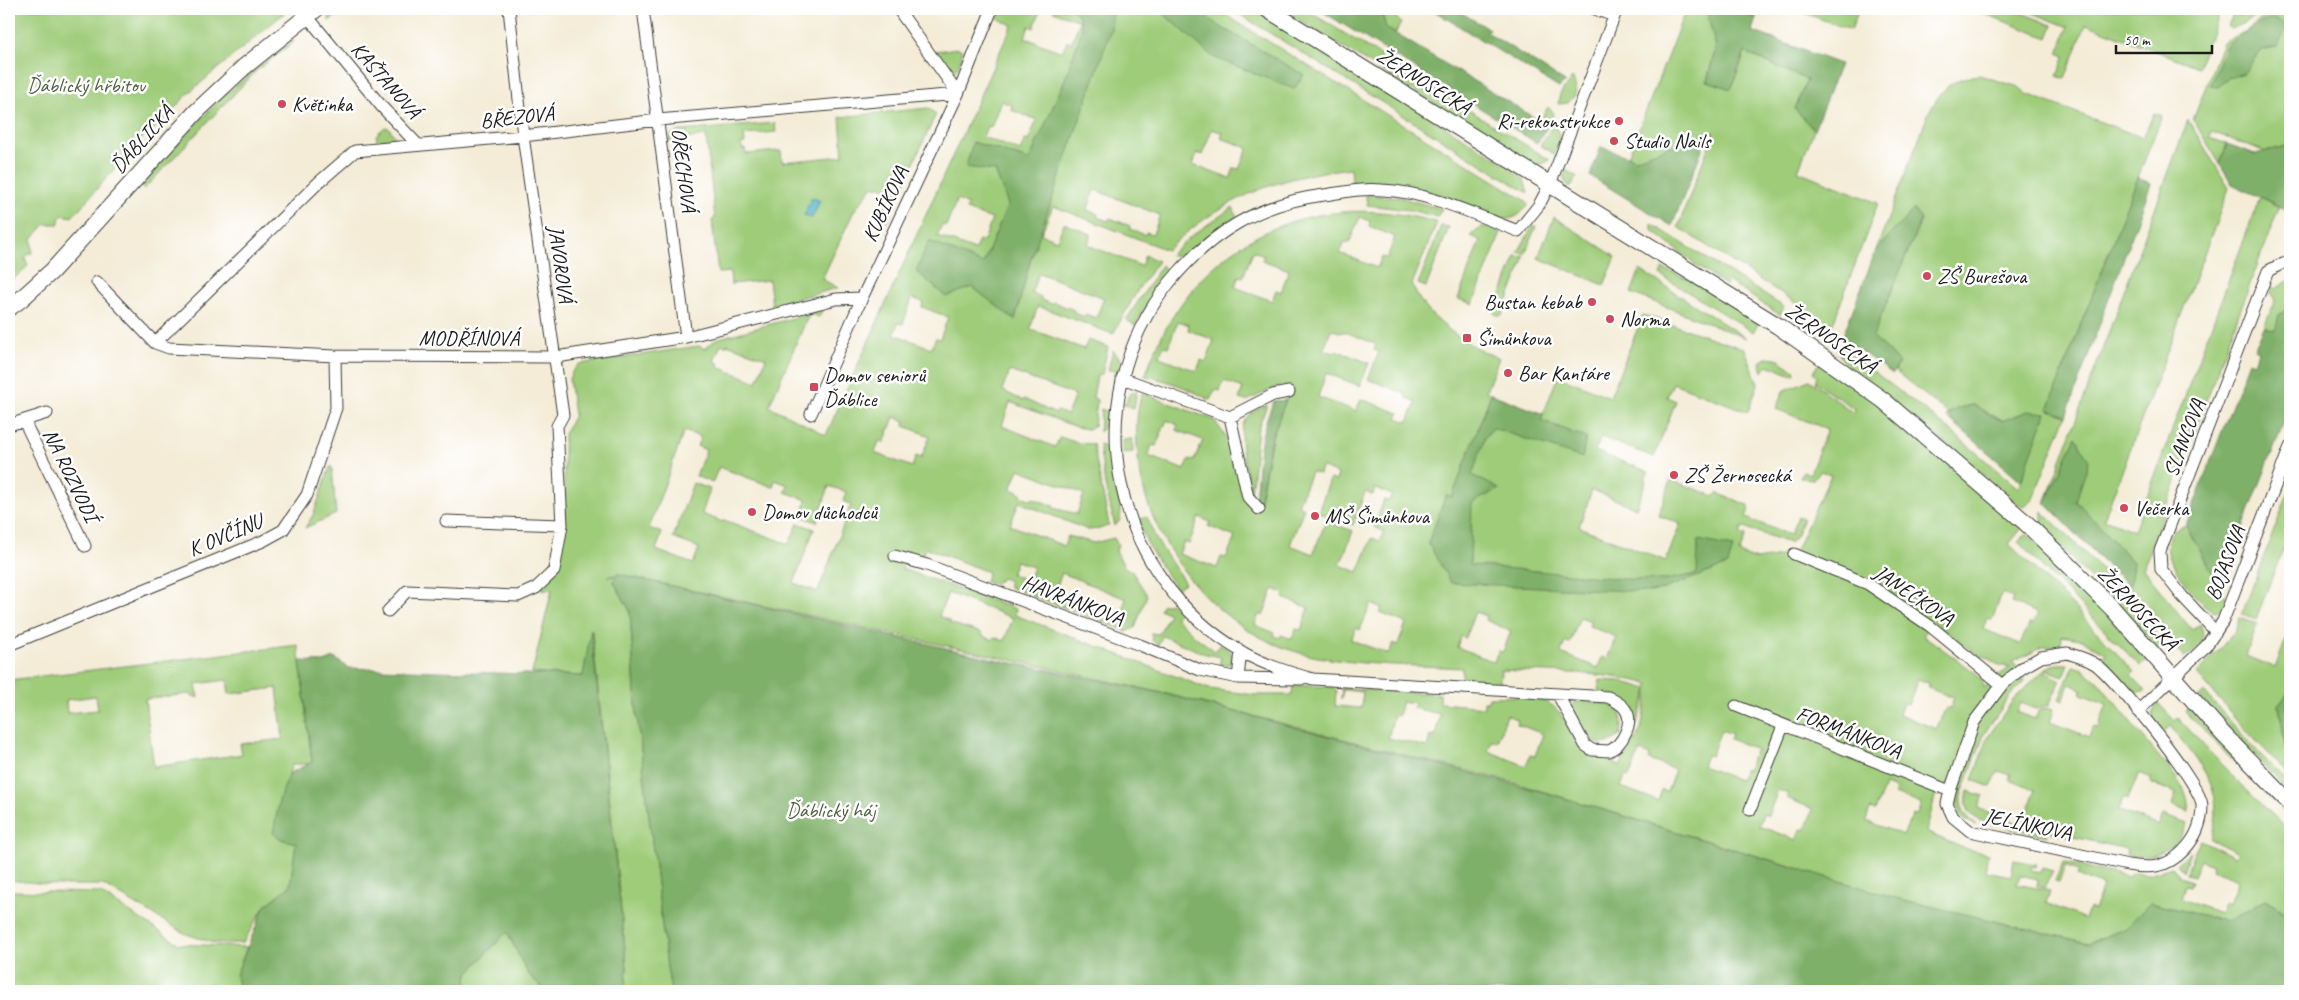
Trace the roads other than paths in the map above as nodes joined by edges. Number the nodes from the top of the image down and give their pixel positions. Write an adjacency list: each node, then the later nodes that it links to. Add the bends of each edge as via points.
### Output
1 (509, 9): 11 (street, JAVOROVÁ)
2 (643, 9): 10 (street, OŘECHOVÁ)
3 (898, 9): 9 (street)
4 (992, 9): 9 (street, KUBÍKOVA)
5 (1267, 9): 13 (street, ŽERNOSECKÁ)
6 (1595, 9): 8 (street)
7 (312, 12): 12 (street, KAŠTANOVÁ, via 382,107); 17 (street, ĎÁBLICKÁ, via 244,67 196,112 52,271)
8 (1615, 13): 13 (street)
9 (958, 94): 10 (street, BŘEZOVÁ); 16 (street, KUBÍKOVA)
10 (658, 120): 11 (street, BŘEZOVÁ); 18 (street, OŘECHOVÁ)
11 (523, 136): 12 (street, BŘEZOVÁ); 21 (street, JAVOROVÁ)
12 (418, 145): 19 (street, BŘEZOVÁ, via 355,152 318,182)
13 (1550, 184): 22 (street, via 1540,204 1518,231 1446,204 1383,190 1304,198 1255,214 1209,241 1180,269 1144,322); 41 (street, ŽERNOSECKÁ, via 1778,326 1883,400 2026,523 2113,609)
14 (2290, 262): 37 (street, SLANCOVA, via 2268,271 2160,551 2161,569)
15 (96, 282): 19 (street)
16 (862, 298): 18 (street, MODŘÍNOVÁ, via 836,298); 25 (street, KUBÍKOVA)
17 (9, 308)
18 (686, 337): 21 (street, MODŘÍNOVÁ)
19 (155, 343): 20 (street, MODŘÍNOVÁ, via 189,350)
20 (335, 356): 21 (street, MODŘÍNOVÁ); 38 (street, K OVČÍNU, via 336,408 307,495 283,530 262,542)
21 (556, 357): 32 (street, JAVOROVÁ, via 563,415 557,426)
22 (1122, 378): 26 (street); 39 (street, via 1114,436 1120,481 1132,524 1151,564 1177,598 1205,625)
23 (1289, 392): 26 (street, via 1273,395)
24 (47, 413): 27 (street)
25 (811, 414)
26 (1230, 417): 30 (street, via 1248,497)
27 (24, 421): 28 (street); 33 (street, NA ROZVODÍ)
28 (9, 425)
29 (2290, 447): 37 (street, BOJASOVA)
30 (1258, 509)
31 (446, 521): 32 (street)
32 (562, 525): 36 (street, JAVOROVÁ, via 554,571 536,588 518,596 408,591)
33 (85, 546)
34 (1794, 554): 43 (street, JANEČKOVA, via 1868,584 1930,626)
35 (895, 556): 40 (street, HAVRÁNKOVA, via 927,565 1200,670)
36 (388, 611)
37 (2216, 632): 41 (street, BOJASOVA)
38 (9, 645)
39 (1241, 651): 40 (street); 42 (street, via 1270,666)
40 (1238, 678): 42 (street, HAVRÁNKOVA)
41 (2173, 678): 46 (street); 49 (street, ŽERNOSECKÁ)
42 (1313, 679): 44 (street)
43 (2002, 685): 46 (street, JELÍNKOVA, via 2041,657 2066,653 2096,665); 48 (street, JELÍNKOVA, via 1974,722)
44 (1558, 695): 44 (street, via 1585,745 1592,750 1609,751 1622,740 1628,717 1620,704 1608,697)
45 (1736, 706): 47 (street, FORMÁNKOVA)
46 (2138, 711): 48 (street, JELÍNKOVA, via 2182,768 2199,794 2202,805 2197,832 2190,843 2163,866 2128,866 1970,831 1952,817 1947,804)
47 (1783, 726): 48 (street, FORMÁNKOVA); 50 (street)
48 (1950, 791)
49 (2290, 803)
50 (1750, 810)

